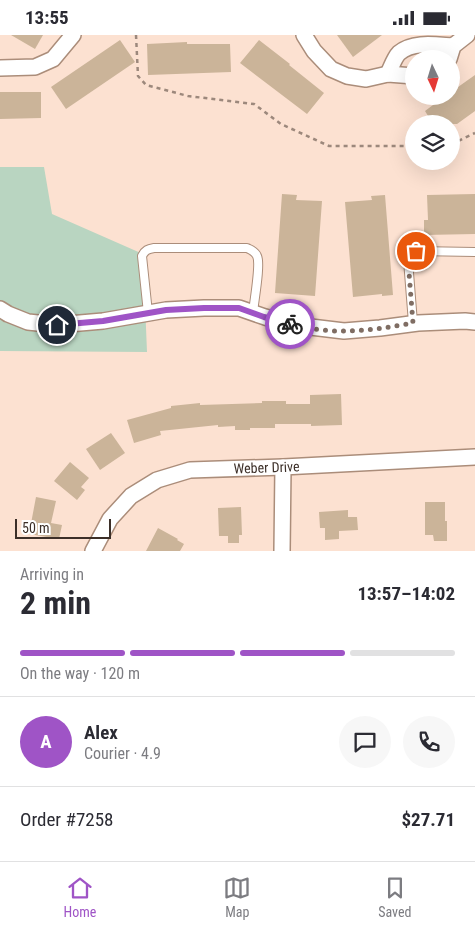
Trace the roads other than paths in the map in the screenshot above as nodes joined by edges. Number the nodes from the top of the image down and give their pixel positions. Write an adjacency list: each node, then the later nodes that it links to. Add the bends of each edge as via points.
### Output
1 (74, 35): 8 (street, via 53,59 35,67)
2 (304, 35): 9 (street, via 331,69 366,79)
3 (466, 35): 7 (street)
4 (405, 50): 6 (street, via 412,46 430,45)
5 (405, 50): 9 (street, via 398,54)
6 (445, 50)
7 (453, 50)
8 (0, 68)
9 (388, 74): 10 (street)
10 (405, 75)
11 (475, 252): 16 (lane, via 416,251 408,260)
12 (0, 309): 13 (street, via 28,322 57,325)
13 (148, 313): 14 (street, via 239,308); 14 (lane, via 142,256 148,249 247,248 258,257)
14 (253, 313): 16 (street, via 294,325 344,331)
15 (475, 322): 16 (street)
16 (413, 323)
17 (475, 457): 18 (street, Weber Drive)
18 (283, 467): 19 (street, Weber Drive, via 190,470 157,480 131,496 110,519); 20 (street)
19 (93, 551)
20 (282, 551)

